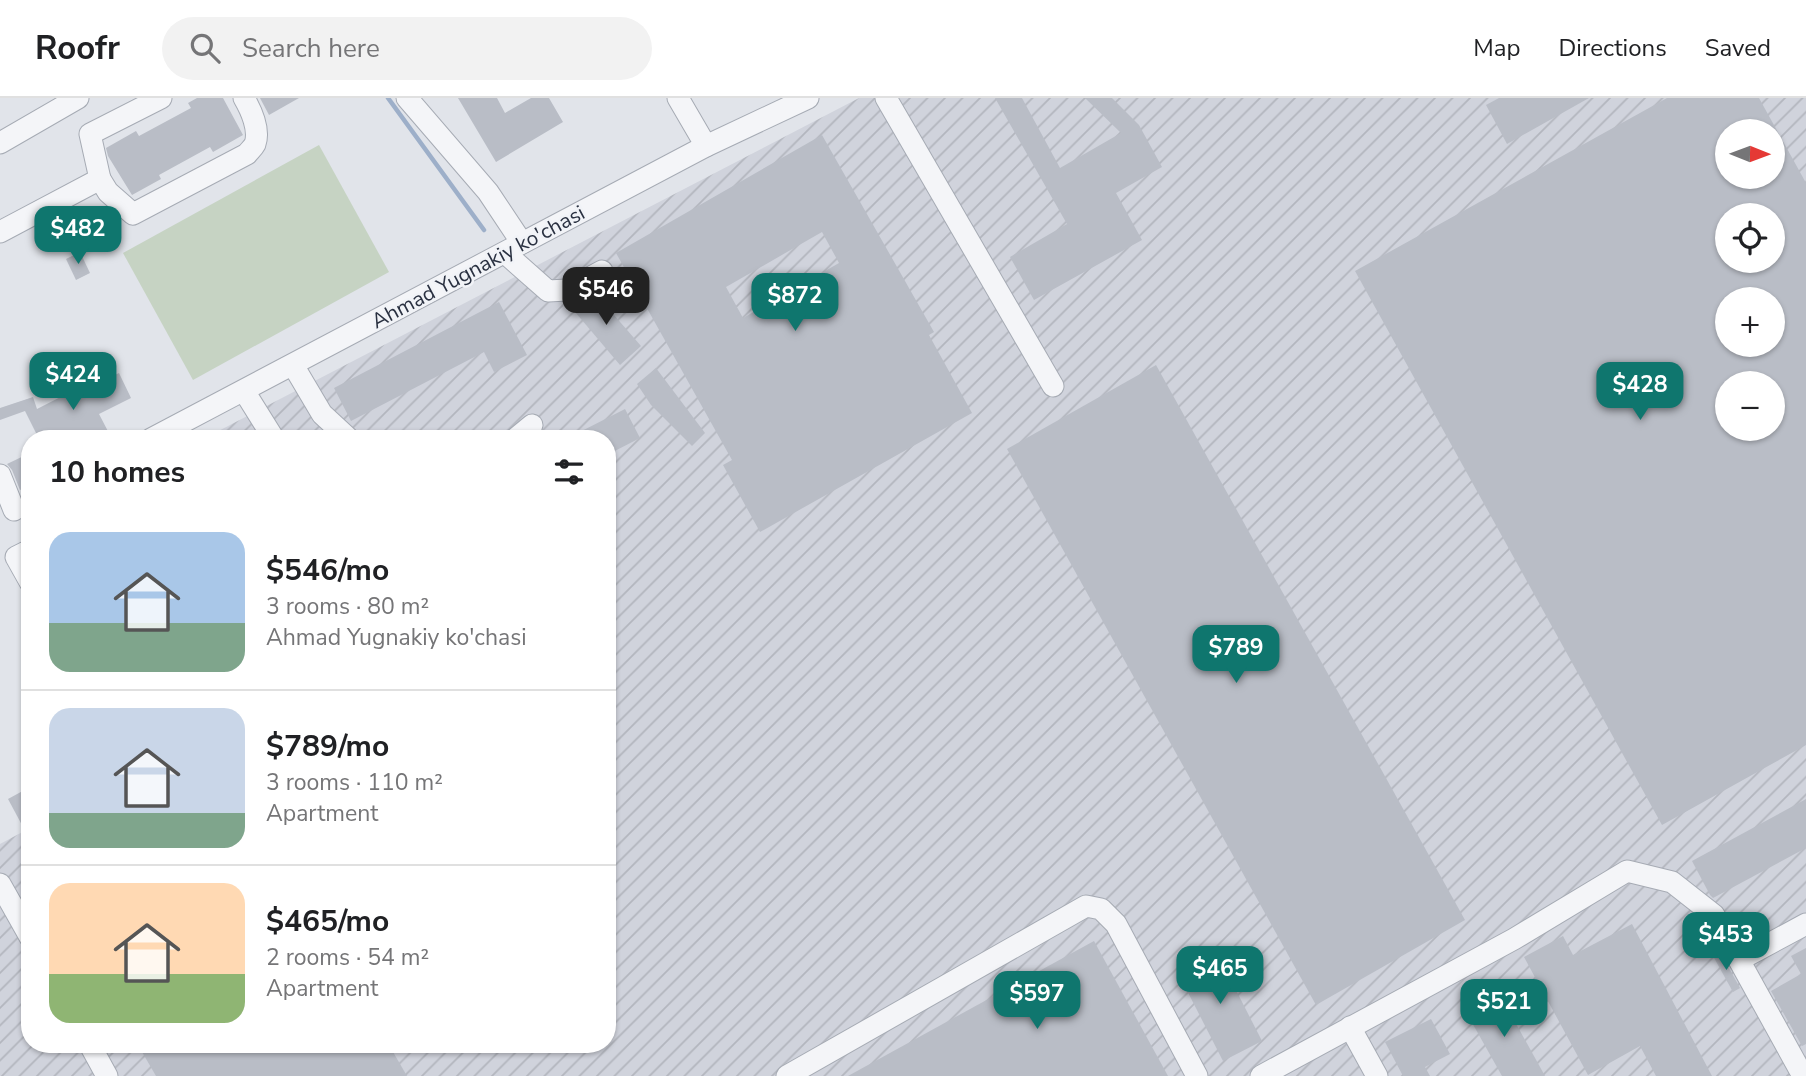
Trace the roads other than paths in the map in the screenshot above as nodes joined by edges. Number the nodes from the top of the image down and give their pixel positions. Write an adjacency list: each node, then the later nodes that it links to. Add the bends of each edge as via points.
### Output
1 (78, 98): 8 (street)
2 (161, 98): 10 (street, via 90,134)
3 (244, 98): 10 (street, via 255,126 255,144 247,154 133,214)
4 (407, 98): 12 (street, via 488,192)
5 (678, 98): 9 (street)
6 (808, 98): 9 (street, Ahmad Yugnakiy ko'chasi)
7 (886, 98): 15 (street)
8 (0, 143)
9 (706, 146): 12 (street, Ahmad Yugnakiy ko'chasi)
10 (100, 179): 11 (street)
11 (0, 232)
12 (514, 248): 13 (street, via 548,291 567,290); 14 (street, Ahmad Yugnakiy ko'chasi)
13 (602, 271)
14 (293, 365): 16 (street, Ahmad Yugnakiy ko'chasi); 20 (street, via 322,414)
15 (1052, 386)
16 (244, 391): 18 (street, Ahmad Yugnakiy ko'chasi); 19 (street)
17 (532, 425): 21 (street)
18 (168, 430)
19 (268, 430)
20 (339, 430)
21 (526, 430)
22 (0, 475): 23 (street)
23 (15, 509)
24 (0, 884): 25 (street)
25 (21, 921)
26 (1806, 924): 27 (street)
27 (1739, 960): 28 (street, via 1714,915 1672,882 1627,871 1514,939); 35 (street)
28 (1350, 1027): 33 (street); 34 (street)
29 (94, 1053): 30 (street)
30 (107, 1076)
31 (787, 1076): 32 (street, via 1087,906 1101,909 1116,923)
32 (1197, 1076)
33 (1261, 1076)
34 (1377, 1076)
35 (1803, 1076)

